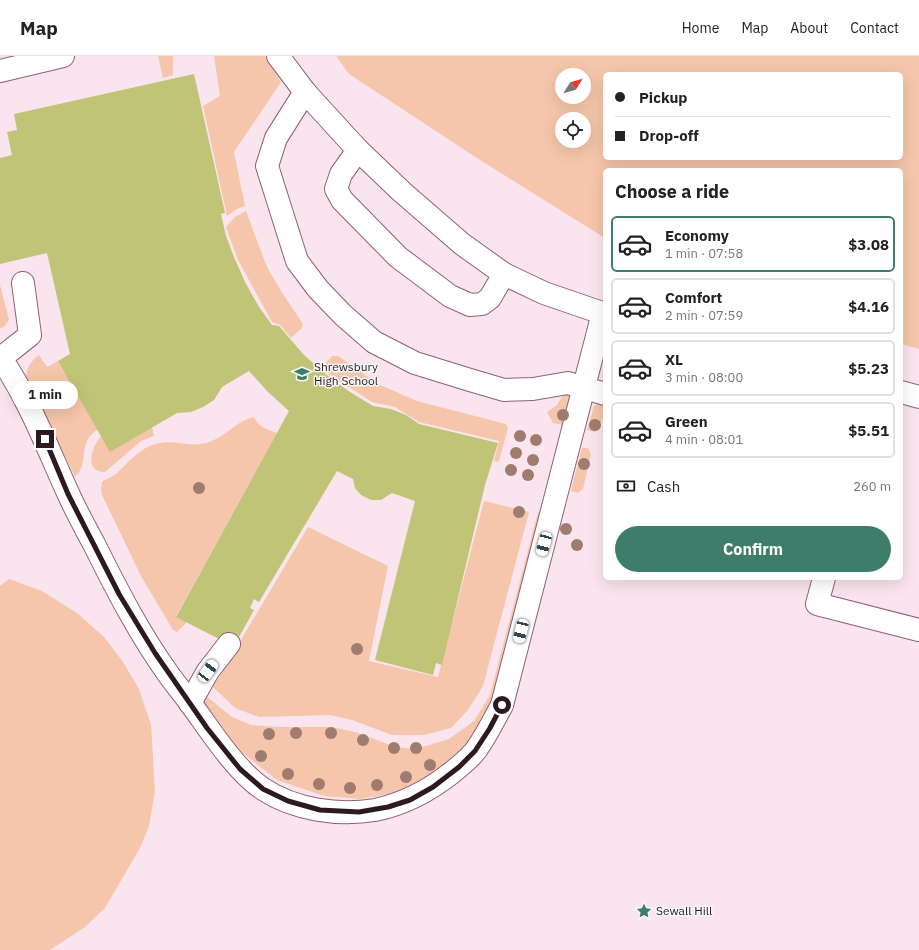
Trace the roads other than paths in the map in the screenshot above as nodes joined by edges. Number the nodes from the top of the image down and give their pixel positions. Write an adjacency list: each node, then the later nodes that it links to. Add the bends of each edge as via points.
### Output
1 (63, 56): 3 (street)
2 (278, 56): 4 (street)
3 (0, 70)
4 (304, 92): 5 (street); 11 (street, via 276,138 267,166 297,261 342,316 374,342 415,363 504,390 533,389 568,383)
5 (358, 150): 6 (street, via 435,222); 6 (street, via 340,174 336,189 342,200 398,257 450,296 470,305 482,304 490,298)
6 (504, 274): 8 (street, via 544,293)
7 (24, 283): 10 (street, via 30,335)
8 (603, 314)
9 (603, 318): 11 (street)
10 (0, 358): 18 (street, via 16,382 45,439 68,494 119,594 165,669)
11 (584, 387): 12 (street); 18 (street, via 502,705 475,751 459,767 433,787 410,800 388,807 359,812 320,810 288,801 263,789 240,769)
12 (603, 393)
13 (903, 393): 14 (street)
14 (919, 397)
15 (823, 580): 16 (street, via 817,604)
16 (919, 630)
17 (229, 644): 18 (street, via 208,671)
18 (190, 703)

